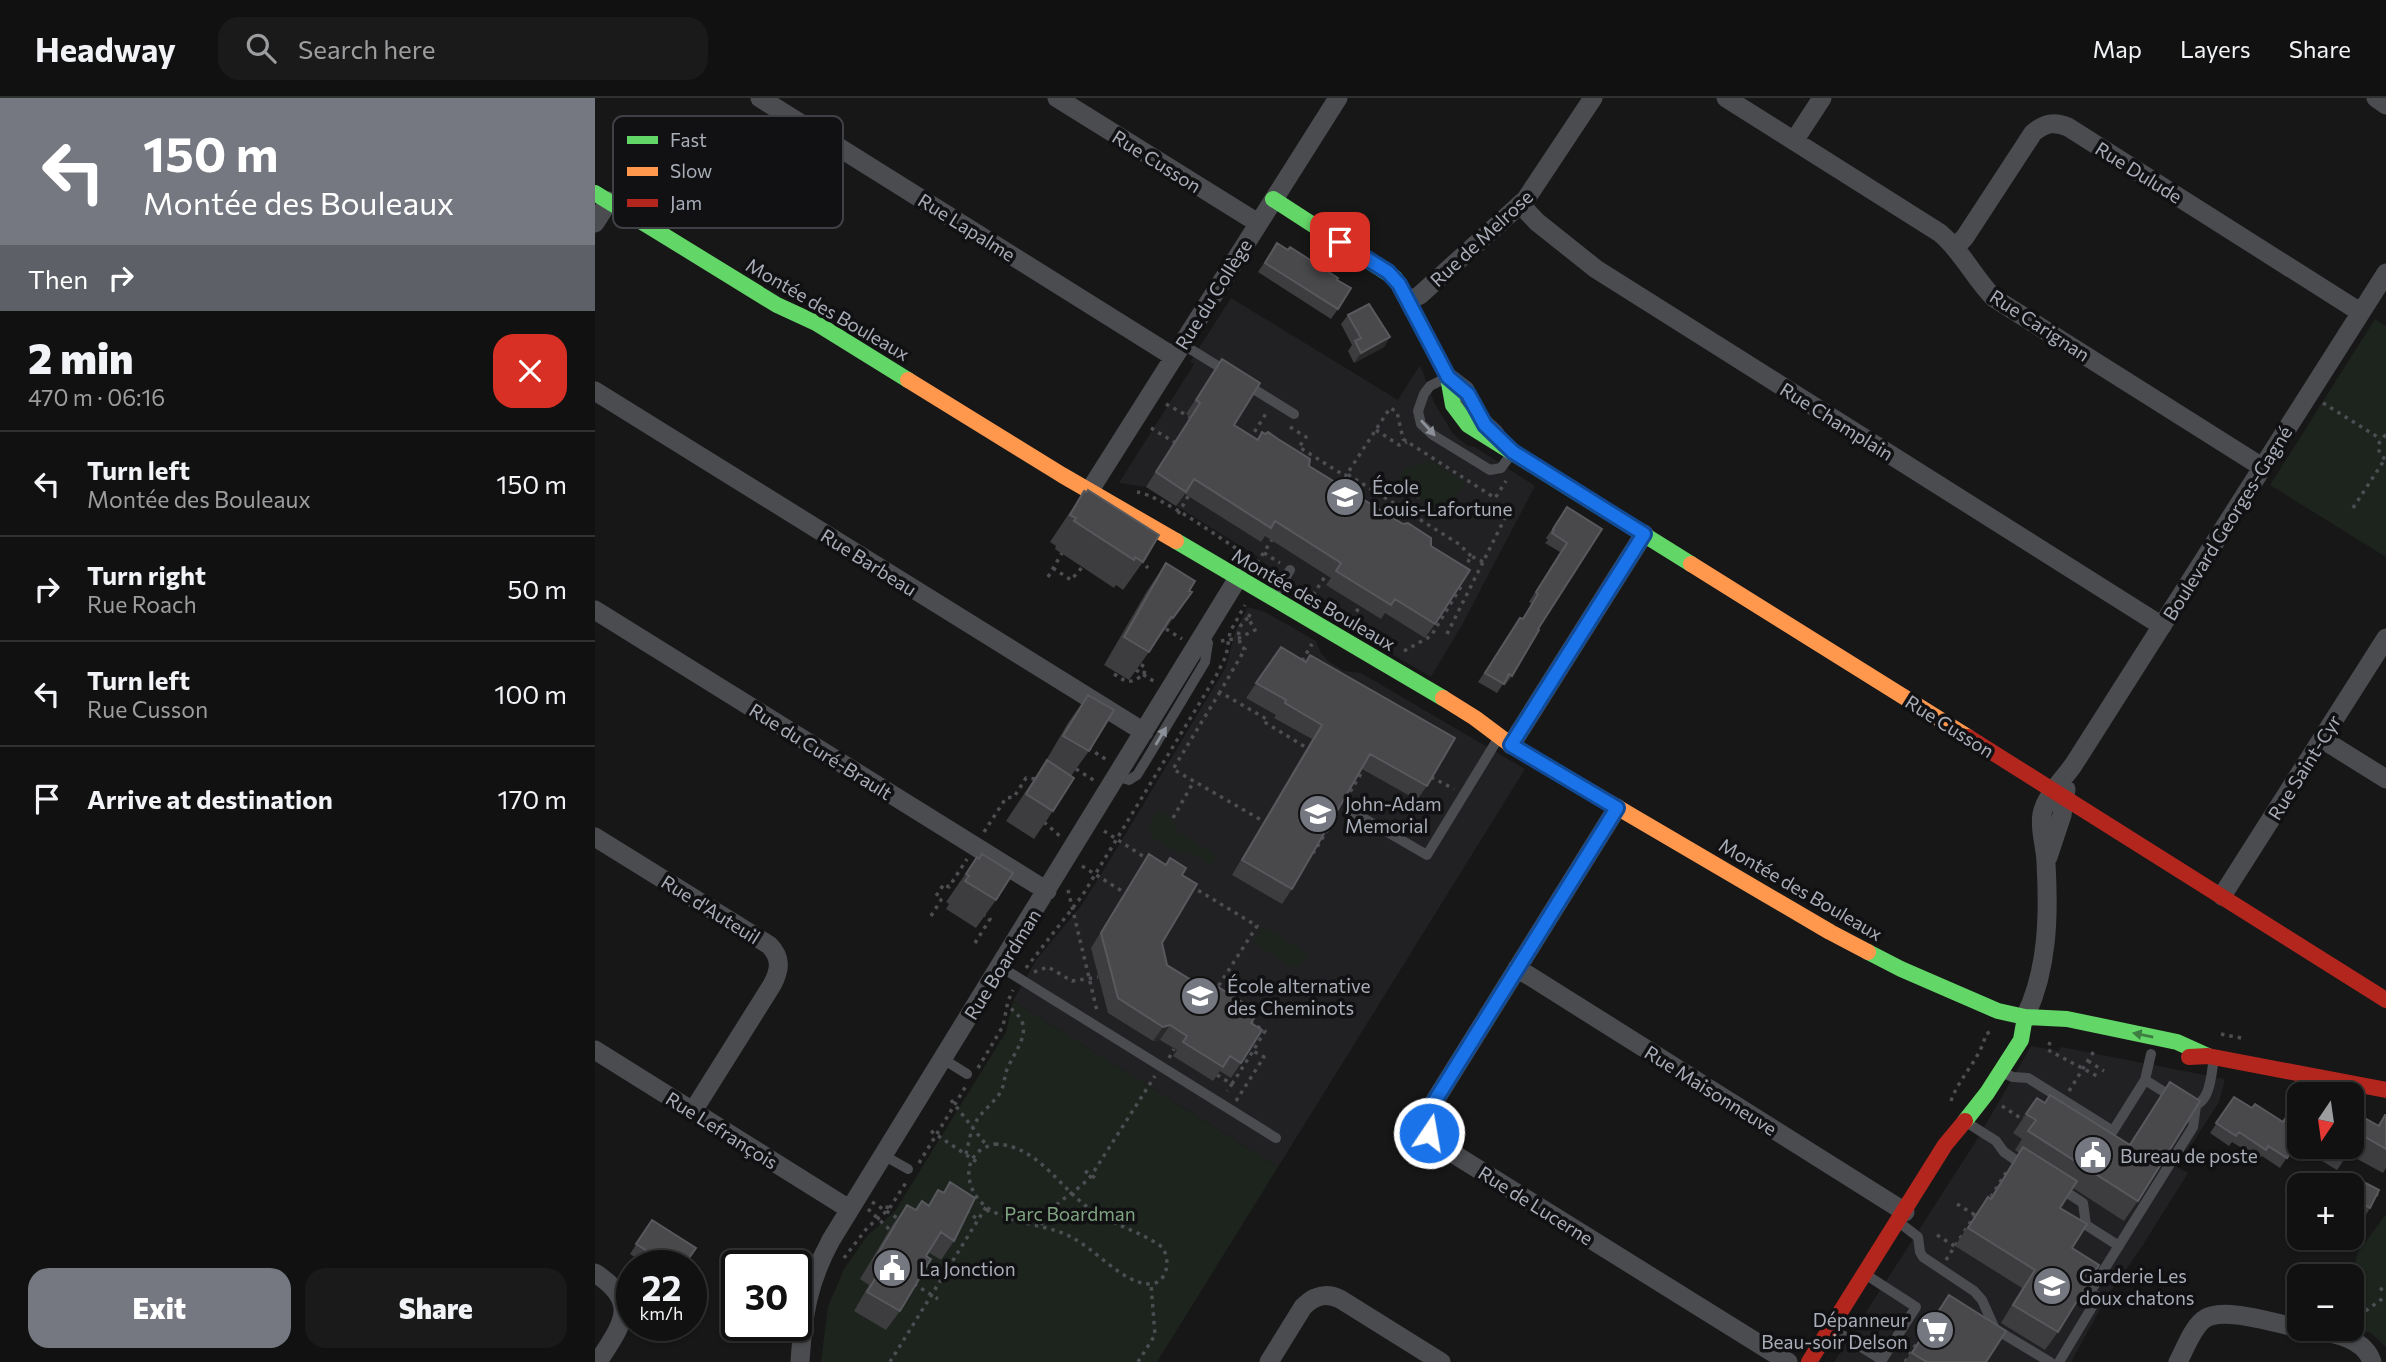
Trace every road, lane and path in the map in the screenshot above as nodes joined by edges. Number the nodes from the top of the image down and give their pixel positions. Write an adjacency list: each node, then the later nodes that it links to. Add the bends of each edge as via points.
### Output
1 (760, 98): 9 (street, Rue Lapalme)
2 (1057, 98): 16 (street, Rue Cusson)
3 (1338, 98): 13 (street, Rue du Collège)
4 (1593, 98): 14 (street, Rue de Melrose)
5 (1726, 98): 10 (street, Rue Carignan)
6 (1822, 98): 10 (street)
7 (2376, 98): 8 (street)
8 (2386, 105)
9 (790, 116)
10 (1794, 142): 18 (street, Rue Carignan, via 1940,233)
11 (843, 148): 22 (street, Rue Lapalme)
12 (602, 197): 15 (street)
13 (1273, 200): 16 (street, Rue du Collège); 20 (street, Rue Cusson, via 1388,272)
14 (1521, 205): 20 (street, Rue de Melrose); 70 (street, Rue Champlain, via 1596,269)
15 (595, 223)
16 (1258, 223): 22 (street, Rue du Collège)
17 (652, 228): 43 (street, Montée des Bouleaux)
18 (1955, 248): 21 (street, Rue Dulude, via 2033,133 2054,123 2068,127); 40 (street, Rue Carignan, via 1994,298)
19 (2386, 272): 21 (street, Boulevard Georges-Gagné)
20 (1409, 301): 23 (street, Rue Cusson)
21 (2360, 313): 40 (street, Boulevard Georges-Gagné)
22 (1178, 350): 28 (lane); 43 (street, Rue du Collège)
23 (1448, 377): 38 (street, Rue Cusson, via 1465,390 1481,421); 38 (lane, one-way to 38, via 1424,394 1418,411 1426,429 1490,470 1501,468)
24 (595, 391): 88 (street, Rue Barbeau)
25 (2323, 402): 34 (path)
26 (1166, 404): 29 (path)
27 (1275, 414): 37 (path, via 1267,412)
28 (1294, 414)
29 (1190, 417)
30 (1284, 423): 41 (path, via 1306,437 1299,447)
31 (1151, 428): 35 (path)
32 (1375, 430): 36 (path, via 1399,446); 36 (path, via 1390,408 1397,412 1402,439); 41 (path)
33 (2386, 435): 34 (path)
34 (2381, 439): 39 (path, via 2379,453)
35 (1174, 442)
36 (1407, 442): 42 (path, via 1495,498)
37 (1247, 444)
38 (1513, 452): 50 (street, Rue Cusson)
39 (2386, 459): 47 (path)
40 (2262, 467): 70 (street, Boulevard Georges-Gagné)
41 (1347, 474): 48 (path)
42 (1508, 478)
43 (1090, 490): 62 (street, Montée des Bouleaux)
44 (1190, 493): 49 (path)
45 (1419, 498): 48 (path)
46 (1510, 508): 56 (path)
47 (2353, 508)
48 (1409, 513): 55 (path)
49 (1171, 524)
50 (1644, 534): 90 (street); 100 (street, Rue Cusson)
51 (1273, 538): 53 (path)
52 (1062, 553): 58 (path)
53 (1263, 553): 60 (path); 62 (path)
54 (1132, 556): 59 (path)
55 (1471, 556): 56 (path); 78 (path, via 1460,577 1462,585 1431,636)
56 (1483, 562): 72 (path)
57 (1085, 564): 58 (path, via 1071,580)
58 (1053, 568): 63 (path)
59 (1148, 568)
60 (1290, 570): 64 (lane)
61 (1328, 572): 67 (path)
62 (1244, 576): 64 (street, Montée des Bouleaux); 76 (street, Rue Boardman)
63 (1048, 577)
64 (1272, 599): 90 (street, Montée des Bouleaux, via 1475,718)
65 (1245, 605): 77 (path, Rue Boardman)
66 (1255, 606): 69 (path)
67 (1306, 606)
68 (595, 610): 119 (street, Rue du Curé-Brault)
69 (1248, 618): 73 (path, via 1240,623); 73 (path, via 1255,631)
70 (2162, 626): 100 (street, Boulevard Georges-Gagné, via 2068,774)
71 (1166, 629): 76 (path)
72 (1447, 634)
73 (1239, 638): 77 (path); 85 (path, via 1245,649)
74 (1316, 638): 80 (path)
75 (2386, 638): 89 (street, Rue Saint-Cyr)
76 (1203, 639): 77 (path); 88 (street, Rue Boardman); 95 (lane, one-way to 76, via 1129,780 1137,775 1205,662 1208,648)
77 (1229, 639): 111 (path, Rue Boardman, via 1222,666)
78 (1403, 651)
79 (1140, 664): 83 (path, via 1145,667)
80 (1299, 666)
81 (1136, 670): 83 (path)
82 (1114, 674): 83 (path, via 1126,682)
83 (1144, 675): 84 (path)
84 (1159, 684)
85 (1220, 692): 87 (path); 98 (path, via 1173,769)
86 (1273, 713): 87 (path)
87 (1268, 720): 92 (path, via 1266,723)
88 (1144, 732): 95 (street, Rue Boardman)
89 (2322, 739): 97 (street); 121 (street, Rue Saint-Cyr)
90 (1505, 741): 103 (street, Montée des Bouleaux); 104 (lane, via 1427,855)
91 (1088, 748): 95 (path)
92 (1307, 748)
93 (1076, 769): 95 (path)
94 (1042, 772): 101 (path, via 1036,780 1026,778)
95 (1109, 774): 119 (street, Rue Boardman)
96 (1431, 776): 99 (path)
97 (2386, 779)
98 (1194, 781): 105 (path); 106 (path)
99 (1444, 783)
100 (2060, 795): 121 (street, Rue Cusson); 135 (street, Boulevard Georges-Gagné, via 2062,815 2046,861 2044,957 2036,994)
101 (1014, 797): 102 (path); 109 (path, via 1006,798)
102 (1019, 801)
103 (1617, 808): 127 (street, Rue de Lucerne); 135 (street, Montée des Bouleaux, via 1876,957 1996,1010)
104 (1351, 811)
105 (1173, 818)
106 (1263, 821)
107 (1044, 822): 112 (path)
108 (1104, 831): 111 (path)
109 (982, 834)
110 (595, 836): 168 (street, Rue d'Auteuil, via 769,945 778,958 772,985)
111 (1118, 839): 115 (path); 116 (path, Rue Boardman)
112 (1064, 840)
113 (967, 858): 124 (path, via 953,886 944,884 936,896 941,900)
114 (1082, 866): 116 (path)
115 (1159, 866)
116 (1096, 875): 120 (path); 122 (path, Rue Boardman)
117 (1188, 884): 131 (path, via 1257,926)
118 (1068, 890): 122 (path)
119 (1047, 891): 126 (street, Rue Boardman)
120 (1125, 893)
121 (2222, 896): 132 (street, Rue Cusson)
122 (1073, 909): 129 (path); 129 (path, Rue Boardman, via 1024,968 1035,972 1048,967 1072,981)
123 (984, 915): 125 (path, via 990,919)
124 (931, 916)
125 (975, 943)
126 (1001, 967): 147 (street, Rue Boardman); 174 (lane)
127 (1517, 968): 201 (street, Rue Maisonneuve); 231 (street, Rue de Lucerne, via 1428,1114 1431,1137)
128 (1098, 977): 129 (path)
129 (1089, 979): 134 (path)
130 (1015, 987): 133 (path, Rue Boardman)
131 (1210, 998)
132 (2386, 1000)
133 (1007, 1006): 136 (path, Rue Boardman); 171 (path, via 1023,1027 1022,1044 999,1093)
134 (1098, 1017)
135 (2025, 1017): 139 (street); 140 (street, Montée des Bouleaux); 146 (street, Montée des Bouleaux, one-way to 135, via 2177,1042 2067,1019); 152 (street, via 2021,1040)
136 (1005, 1018): 138 (path); 153 (path, Rue Boardman, via 999,1035)
137 (1243, 1018): 143 (path, via 1265,1031)
138 (998, 1024)
139 (1996, 1033): 169 (path, via 1986,1034 1955,1089)
140 (2056, 1039): 150 (path, via 2048,1050)
141 (1174, 1049): 148 (path)
142 (595, 1051): 168 (street, Rue Lefrançois)
143 (1253, 1051): 158 (path); 164 (path, via 1263,1057)
144 (2094, 1051): 149 (path)
145 (2145, 1053): 146 (street, Montée des Bouleaux); 157 (lane)
146 (2211, 1057): 160 (street, Montée des Bouleaux); 167 (lane, via 2205,1098)
147 (943, 1059): 153 (lane); 177 (street, Rue Boardman)
148 (1167, 1060)
149 (2088, 1061): 150 (path); 151 (path)
150 (2084, 1068): 155 (path); 156 (path)
151 (2103, 1071)
152 (2000, 1072): 157 (lane, via 2028,1078 2113,1131); 169 (street)
153 (971, 1075): 166 (path, Rue Boardman)
154 (1217, 1075): 158 (path)
155 (2099, 1077)
156 (2077, 1079)
157 (2145, 1080): 167 (lane, via 2186,1105)
158 (1232, 1084): 162 (path)
159 (1149, 1086): 184 (path)
160 (2386, 1090)
161 (1968, 1091): 169 (street)
162 (1225, 1095)
163 (950, 1100): 166 (path)
164 (1235, 1101)
165 (1994, 1101): 170 (path)
166 (955, 1105): 171 (path); 173 (path, Rue Boardman)
167 (2196, 1106): 208 (lane, via 2193,1127)
168 (693, 1111): 196 (street, Rue Lefrançois)
169 (1956, 1116): 183 (lane); 201 (street, via 1945,1145)
170 (2032, 1122)
171 (973, 1128): 175 (path); 176 (path)
172 (931, 1131): 173 (path)
173 (936, 1134): 176 (path); 180 (path, Rue Boardman)
174 (1276, 1138)
175 (987, 1146): 178 (path); 189 (path, via 1019,1148)
176 (966, 1154): 178 (path)
177 (883, 1155): 180 (lane); 196 (street, Rue Boardman)
178 (972, 1157): 179 (path); 195 (path, via 968,1179)
179 (977, 1162)
180 (911, 1169)
181 (2008, 1169): 193 (path)
182 (1085, 1171): 184 (path)
183 (2037, 1174)
184 (1091, 1176): 185 (path); 189 (path)
185 (1098, 1180)
186 (907, 1181): 197 (path)
187 (2049, 1181): 208 (lane, via 2083,1203 2086,1225)
188 (2366, 1190): 190 (path)
189 (1071, 1193): 205 (path, via 1055,1204); 215 (path, via 1103,1218 1162,1247 1167,1253 1166,1270)
190 (2383, 1197)
191 (888, 1200): 197 (path)
192 (1957, 1203): 199 (path)
193 (1986, 1204)
194 (958, 1207): 203 (path)
195 (986, 1207): 200 (path); 203 (path); 205 (path)
196 (849, 1209): 226 (street, Rue Boardman, via 809,1289)
197 (887, 1211): 202 (path); 202 (path, via 869,1200 866,1207); 204 (path)
198 (1982, 1211): 199 (path)
199 (1975, 1215): 209 (path)
200 (991, 1216)
201 (1901, 1217): 213 (street); 234 (lane, via 1918,1237 1923,1257 1979,1296 1995,1329)
202 (878, 1219): 206 (path); 211 (path)
203 (979, 1220): 217 (path)
204 (906, 1224)
205 (1041, 1225): 215 (path, via 1083,1243 1125,1275)
206 (890, 1230)
207 (1937, 1235): 209 (path)
208 (2119, 1245): 235 (lane, via 2090,1292 2098,1297)
209 (1955, 1246): 210 (path)
210 (1964, 1251)
211 (841, 1262)
212 (595, 1273): 225 (street, via 617,1290 624,1308 620,1326)
213 (1865, 1274): 223 (street); 223 (lane, via 1916,1307 1882,1360)
214 (914, 1284): 217 (path)
215 (1151, 1284): 228 (path, via 1155,1335)
216 (2380, 1288): 218 (path)
217 (932, 1295): 219 (path); 227 (path)
218 (2386, 1295): 220 (path)
219 (939, 1299)
220 (2364, 1312)
221 (1935, 1314): 233 (path)
222 (2287, 1325): 236 (street, via 2213,1315 2198,1326)
223 (1831, 1328): 232 (street)
224 (2354, 1341): 237 (street)
225 (598, 1362)
226 (800, 1362)
227 (890, 1362)
228 (1138, 1362)
229 (1269, 1362): 230 (street, via 1303,1307 1325,1294)
230 (1441, 1362)
231 (1788, 1362)
232 (1809, 1362)
233 (1905, 1362)
234 (2050, 1362)
235 (2059, 1362)
236 (2178, 1362)
237 (2372, 1362)

